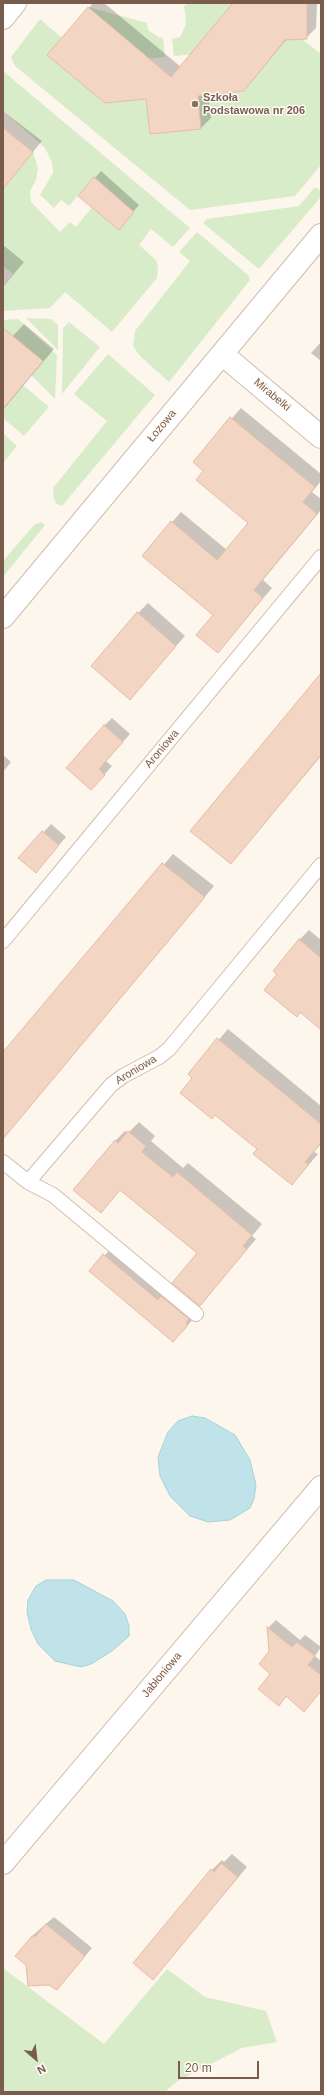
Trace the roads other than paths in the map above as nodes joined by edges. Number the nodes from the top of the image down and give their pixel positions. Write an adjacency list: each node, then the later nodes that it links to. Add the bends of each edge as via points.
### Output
1 (15, 3): 2 (street)
2 (3, 18)
3 (321, 235): 4 (street, Łozowa)
4 (222, 354): 5 (street, Mirabelki); 7 (street, Łozowa)
5 (321, 437)
6 (321, 557): 9 (lane, Aroniowa)
7 (3, 617)
8 (321, 865): 11 (lane, Aroniowa, via 169,1049 111,1085)
9 (3, 941)
10 (3, 1162): 11 (lane)
11 (28, 1182): 12 (lane, via 53,1195)
12 (196, 1314)
13 (321, 1487): 14 (street, Jabłoniowa)
14 (3, 1863)

